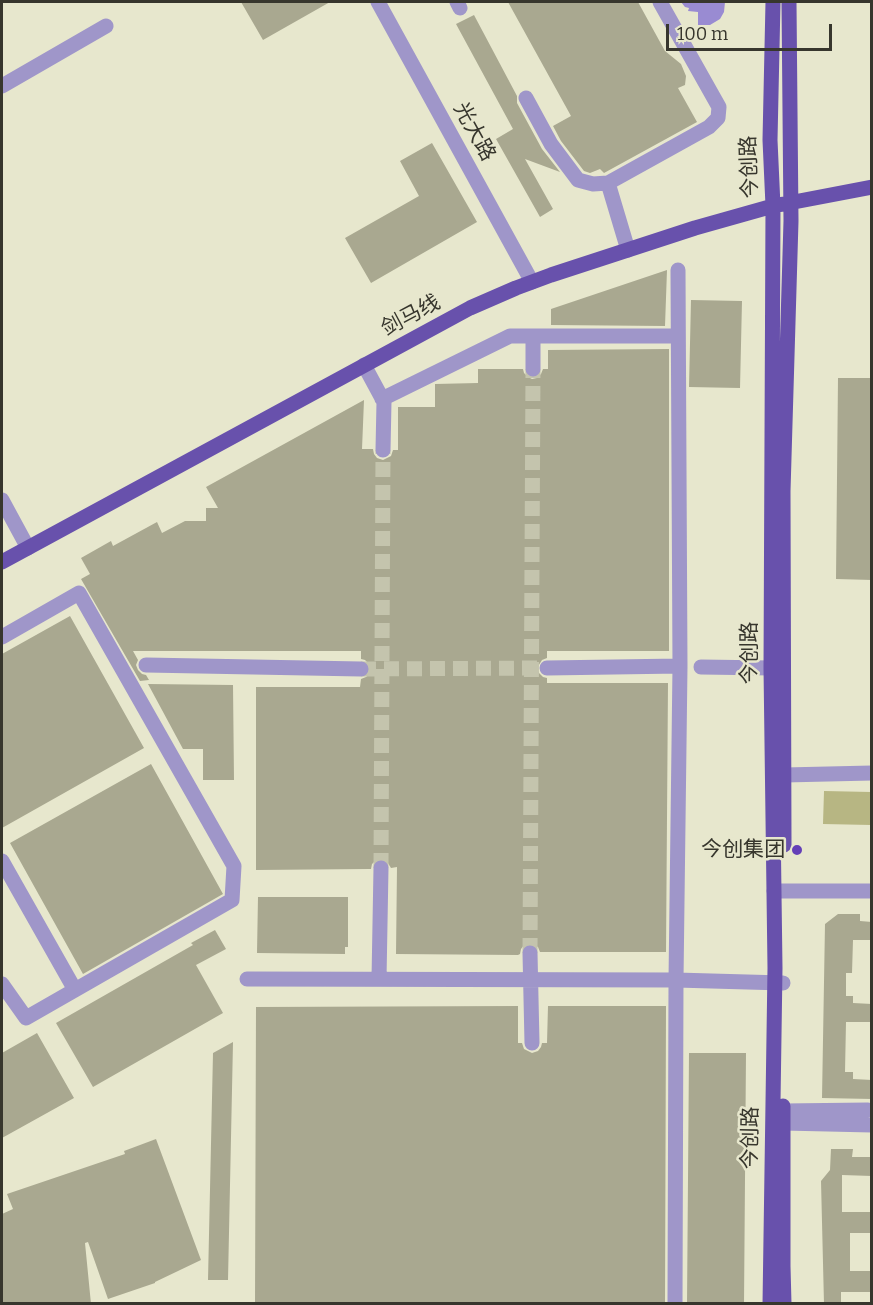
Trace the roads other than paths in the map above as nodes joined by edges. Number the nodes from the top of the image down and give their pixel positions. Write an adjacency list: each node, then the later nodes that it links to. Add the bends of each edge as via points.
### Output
1 (378, 2): 14 (street, 光大路)
2 (660, 2): 8 (street, via 719,107 718,118 709,127)
3 (773, 2): 11 (main road, 今创路)
4 (789, 2): 10 (main road, 今创路)
5 (106, 26): 6 (street)
6 (2, 86)
7 (526, 98): 8 (street, via 551,144 578,180)
8 (608, 183): 12 (street)
9 (872, 187): 10 (main road, 剑马线)
10 (790, 203): 11 (main road, 剑马线); 32 (main road, 今创路, via 783,491)
11 (772, 206): 12 (main road, 剑马线); 29 (main road, 今创路)
12 (628, 250): 14 (main road, 剑马线)
13 (678, 270): 16 (street)
14 (532, 282): 17 (main road, 剑马线, via 470,308)
15 (533, 336): 16 (street); 18 (street); 19 (street, via 510,336)
16 (678, 336): 26 (street)
17 (364, 365): 19 (street); 22 (main road, 剑马线)
18 (533, 369)
19 (382, 399): 20 (street)
20 (382, 450)
21 (2, 500): 22 (street)
22 (28, 548): 23 (main road, 剑马线)
23 (2, 562)
24 (2, 637): 44 (street, via 79,593 234,866 232,900)
25 (146, 665): 30 (street)
26 (680, 666): 28 (street); 41 (street)
27 (700, 667): 29 (street)
28 (547, 668)
29 (771, 668): 36 (main road, 今创路)
30 (361, 669)
31 (872, 773): 32 (street)
32 (784, 775): 36 (main road, 今创路)
33 (2, 861): 44 (street)
34 (381, 868): 39 (street)
35 (872, 891): 36 (street)
36 (779, 892): 42 (main road, 今创路)
37 (530, 953): 40 (street)
38 (247, 979): 39 (street)
39 (379, 979): 40 (street)
40 (531, 980): 41 (street); 45 (street)
41 (676, 980): 42 (street); 48 (street)
42 (779, 983): 46 (main road, 今创路); 49 (main road, 今创路)
43 (2, 984): 44 (street, via 26,1018)
44 (75, 990)
45 (532, 1043)
46 (783, 1117): 47 (street); 50 (main road, 今创路)
47 (870, 1117)
48 (675, 1304)
49 (770, 1304)
50 (784, 1304)

